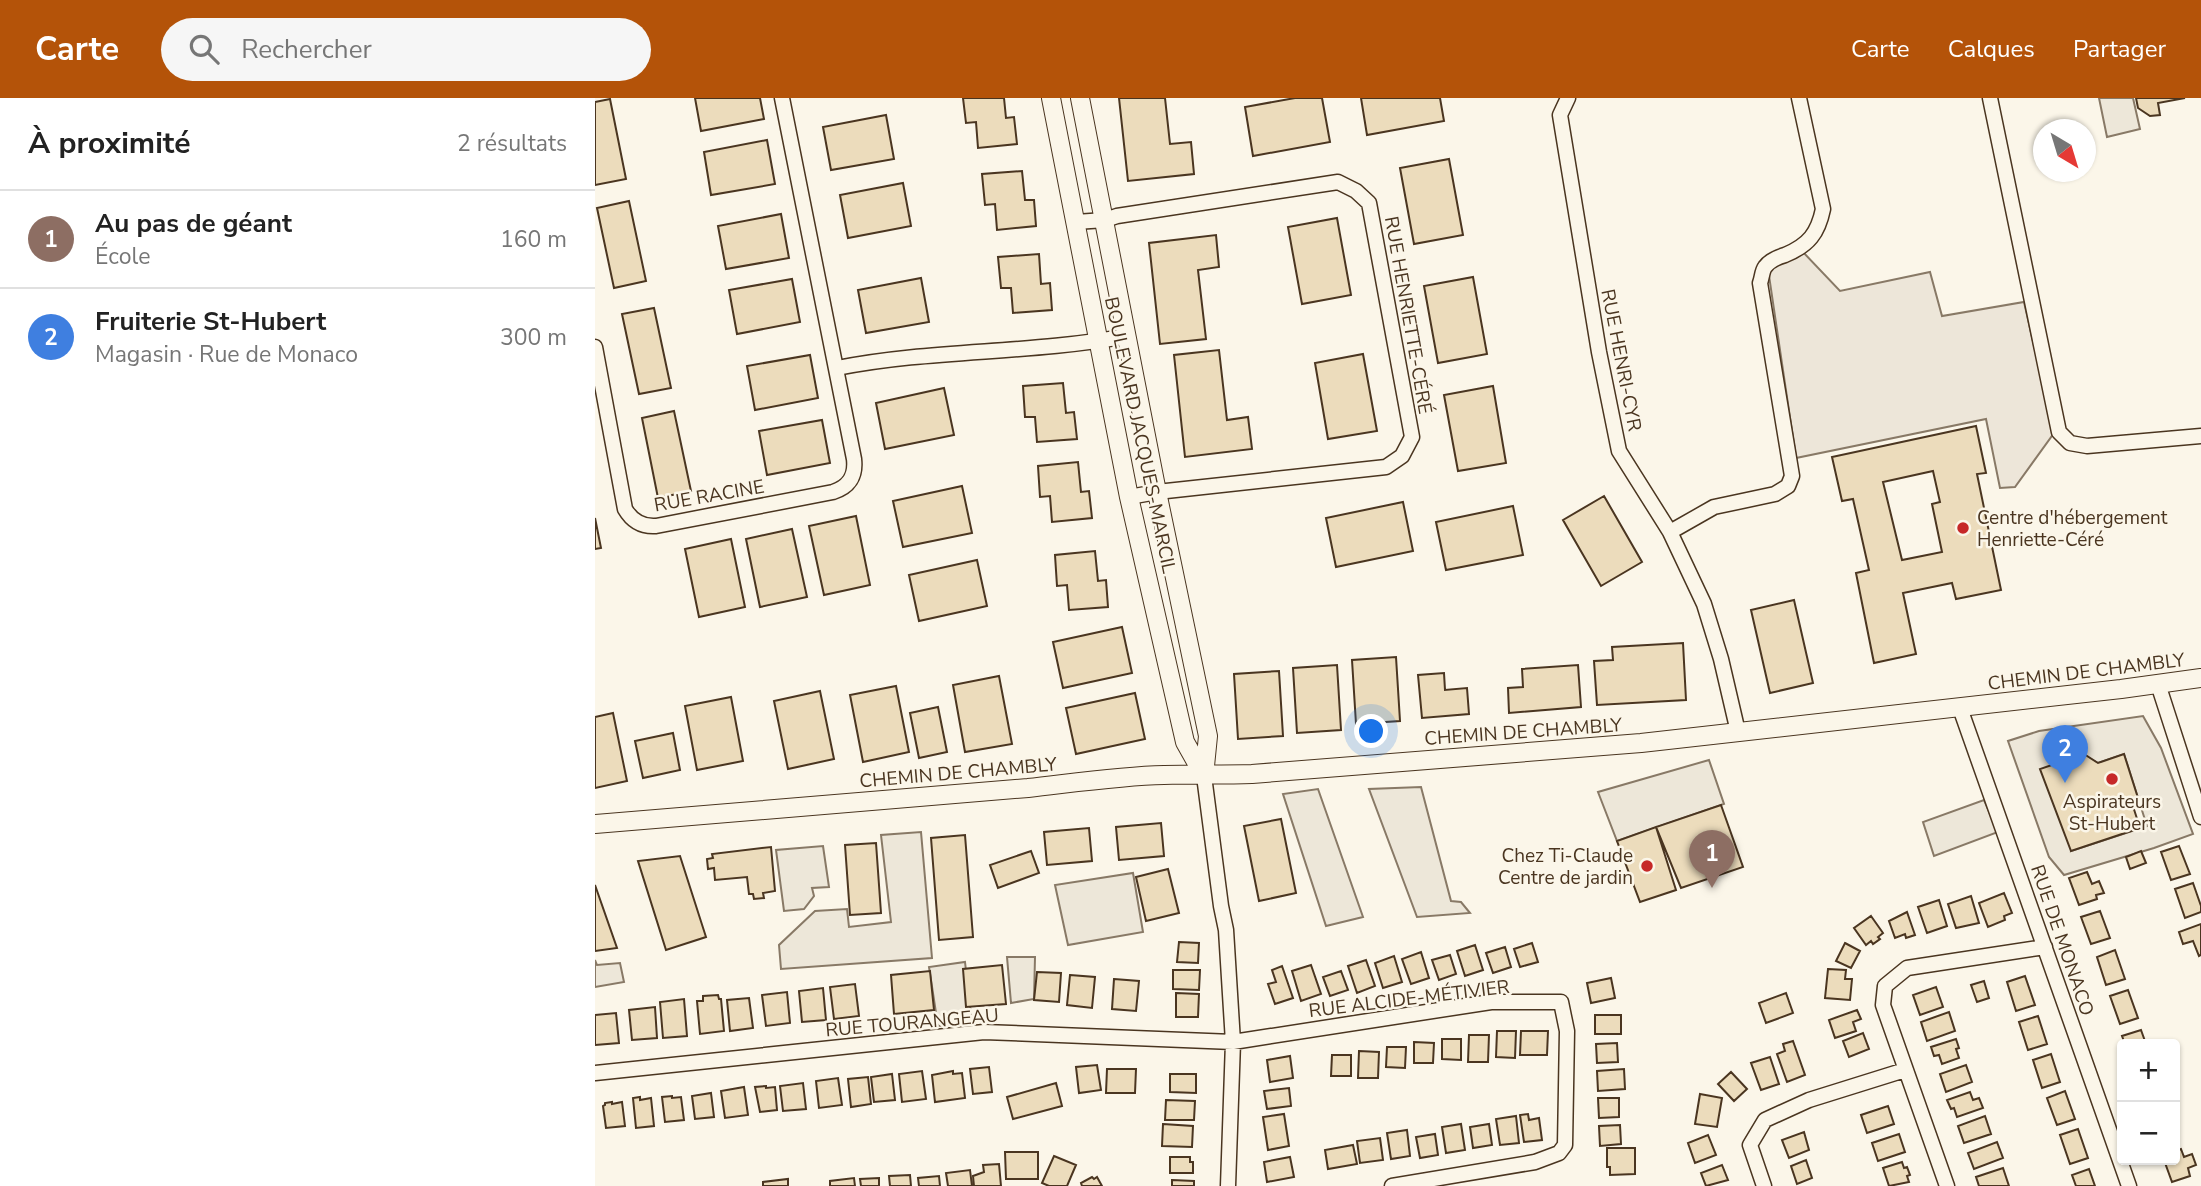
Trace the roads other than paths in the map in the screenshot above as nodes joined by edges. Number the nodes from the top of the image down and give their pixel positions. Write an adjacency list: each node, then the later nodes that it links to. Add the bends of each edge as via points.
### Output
1 (782, 98): 12 (street, RUE RACINE)
2 (1051, 98): 8 (street, BOULEVARD JACQUES-MARCIL)
3 (1080, 98): 7 (street, BOULEVARD JACQUES-MARCIL)
4 (1568, 98): 16 (street, RUE HENRI-CYR, via 1560,115 1619,452)
5 (1800, 98): 16 (street, via 1823,209 1820,225 1811,238 1764,268 1760,283 1792,475 1787,486 1775,494 1714,507)
6 (1990, 98): 13 (street, via 2059,432 2070,443 2087,446)
7 (1105, 219): 8 (street, RUE HENRIETTE-CÉRÉ); 9 (street, BOULEVARD JACQUES-MARCIL); 14 (street, RUE HENRIETTE-CÉRÉ, via 1338,182 1369,203 1412,437 1402,456 1386,467)
8 (1076, 222): 10 (street, BOULEVARD JACQUES-MARCIL)
9 (1127, 336): 10 (street); 14 (street, BOULEVARD JACQUES-MARCIL)
10 (1100, 341): 12 (street, via 879,360); 15 (street, BOULEVARD JACQUES-MARCIL)
11 (595, 347): 12 (street, RUE RACINE, via 625,509 647,526 833,492 845,486 855,465)
12 (837, 368)
13 (2201, 436)
14 (1157, 492): 15 (street, RUE HENRIETTE-CÉRÉ); 21 (street, BOULEVARD JACQUES-MARCIL, via 1207,736)
15 (1129, 497): 21 (street, BOULEVARD JACQUES-MARCIL, via 1185,742)
16 (1670, 532): 20 (street, RUE HENRI-CYR, via 1704,604)
17 (2201, 678): 18 (street, CHEMIN DE CHAMBLY)
18 (2158, 684): 19 (street, CHEMIN DE CHAMBLY); 22 (street)
19 (1960, 708): 20 (street, CHEMIN DE CHAMBLY); 24 (street, RUE DE MONACO)
20 (1738, 732): 21 (street, CHEMIN DE CHAMBLY)
21 (1204, 776): 23 (street, CHEMIN DE CHAMBLY, via 1099,780); 25 (street, BOULEVARD JACQUES-MARCIL, via 1226,930)
22 (2201, 817)
23 (595, 824)
24 (2045, 947): 26 (street, via 1907,968 1885,986 1883,1005); 32 (street, RUE DE MONACO)
25 (1233, 1042): 27 (street, RUE TOURANGEAU, via 984,1032); 28 (street, BOULEVARD JACQUES-MARCIL); 29 (street, RUE ALCIDE-MÉTIVIER, via 1491,1002 1561,1002 1567,1044 1565,1145 1559,1153 1535,1162)
26 (1905, 1070): 30 (street, via 1809,1100 1765,1120 1750,1145); 31 (street)
27 (595, 1073)
28 (1228, 1186)
29 (1392, 1186)
30 (1765, 1186)
31 (1947, 1186)
32 (2129, 1186)

